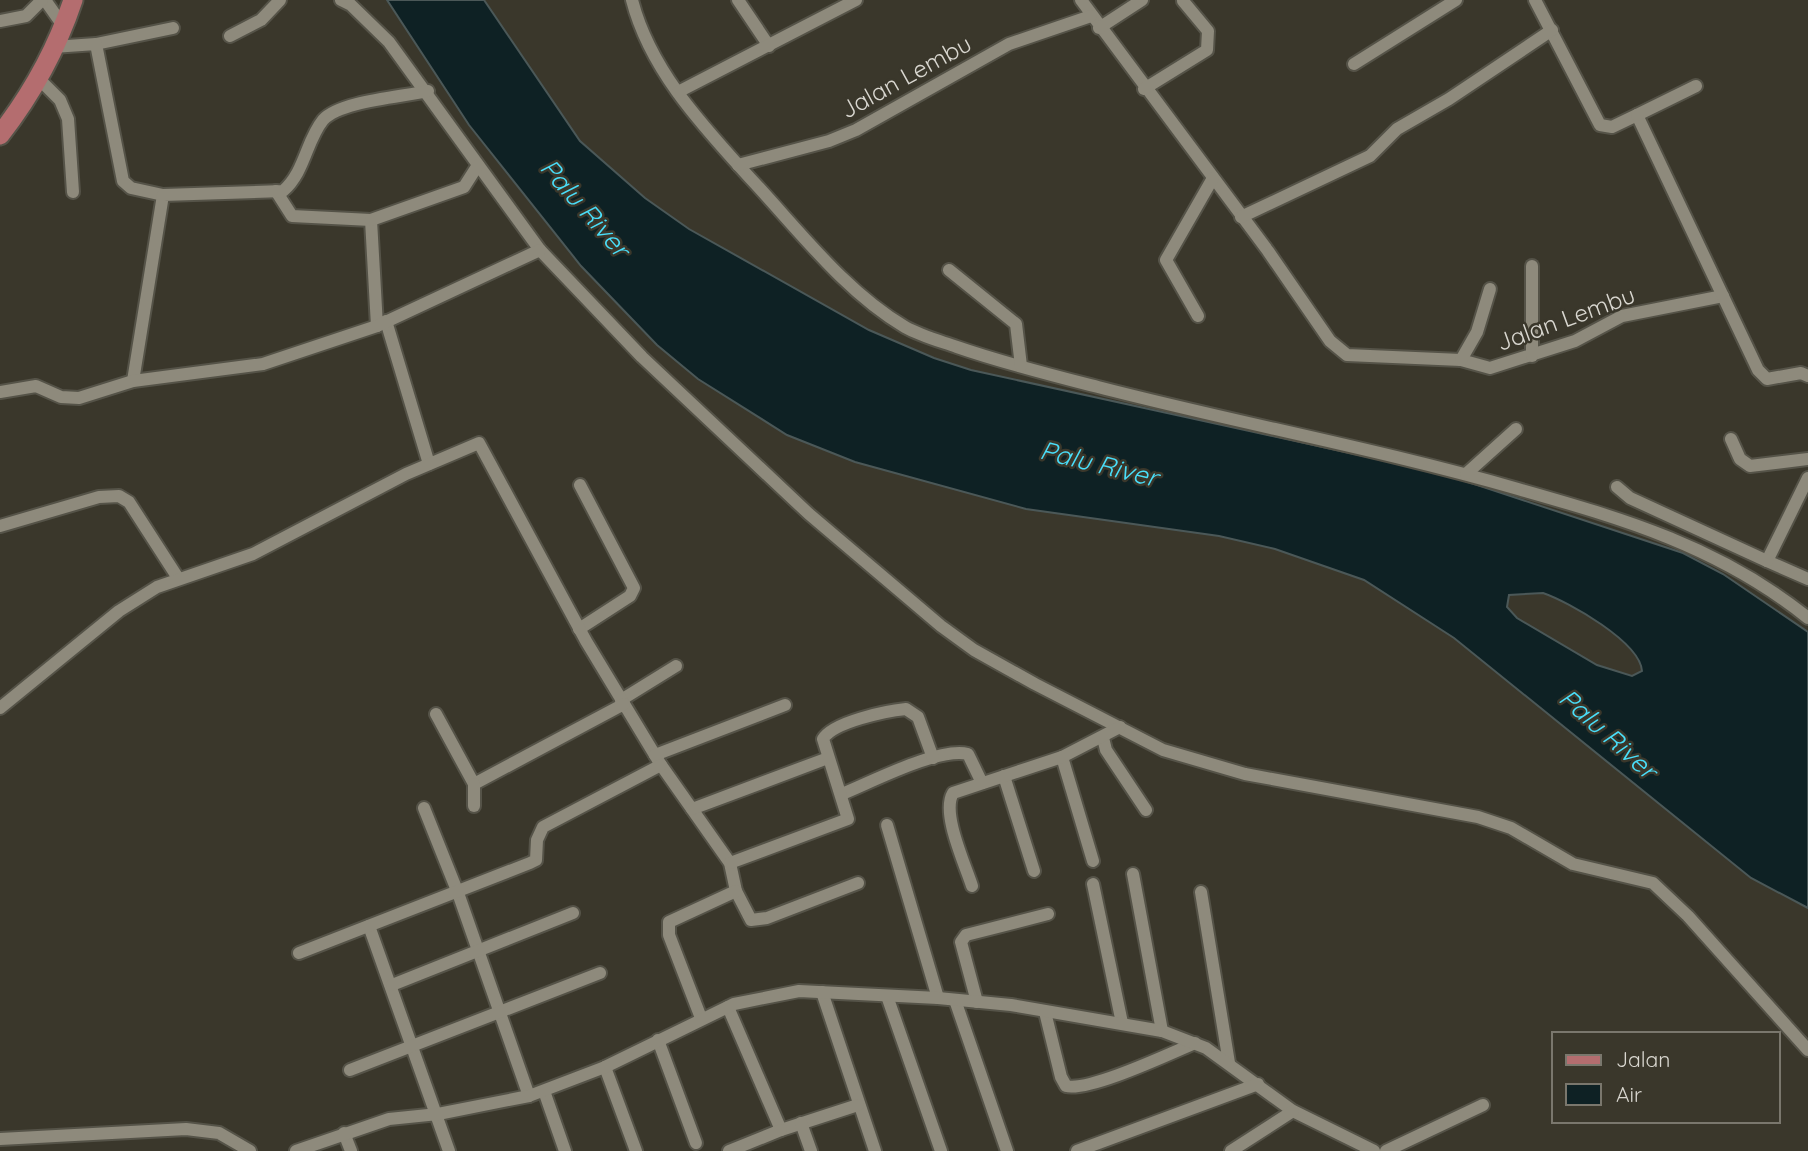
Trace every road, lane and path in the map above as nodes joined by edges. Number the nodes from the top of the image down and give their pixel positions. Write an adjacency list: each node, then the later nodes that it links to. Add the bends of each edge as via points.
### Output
1 (43, 0): 14 (street, via 26,16); 15 (street)
2 (73, 0): 15 (main road)
3 (280, 0): 19 (street, via 261,20)
4 (632, 0): 28 (street, via 654,59)
5 (738, 0): 21 (street)
6 (856, 0): 21 (street)
7 (1081, 0): 13 (street, Jalan Lembu)
8 (1142, 0): 17 (street)
9 (1457, 0): 23 (street)
10 (1535, 0): 18 (street)
11 (345, 1): 27 (street, via 384,36)
12 (1183, 1): 26 (street, via 1208,30 1207,50)
13 (1091, 16): 17 (street, Jalan Lembu); 32 (street, Jalan Lembu, via 1009,44 856,130)
14 (0, 21)
15 (64, 27): 22 (main road)
16 (173, 28): 20 (street)
17 (1099, 28): 26 (street, Jalan Lembu)
18 (1552, 30): 29 (street, via 1600,125 1612,127); 37 (street, via 1397,129 1370,156)
19 (230, 36)
20 (96, 44): 22 (street); 36 (street, via 124,181 131,188)
21 (769, 46): 28 (street)
22 (53, 47): 24 (main road)
23 (1354, 64)
24 (38, 78): 30 (main road); 35 (street, via 60,100 68,119)
25 (1696, 86): 29 (street)
26 (1144, 89): 33 (street, Jalan Lembu)
27 (428, 91): 31 (street); 34 (street, via 328,116 291,184)
28 (678, 92): 32 (street)
29 (1637, 115): 43 (street)
30 (0, 135)
31 (478, 165): 38 (street, via 464,187); 39 (street)
32 (738, 165): 48 (street, via 879,310 909,330)
33 (1213, 177): 37 (street, Jalan Lembu); 44 (street, via 1166,260)
34 (276, 191): 36 (street); 38 (street, via 292,216)
35 (73, 192)
36 (163, 195): 50 (street)
37 (1241, 217): 47 (street, Jalan Lembu, via 1337,349 1368,358)
38 (371, 220): 45 (street)
39 (540, 250): 45 (street); 71 (street, via 642,357 886,582 974,650)
40 (1532, 266): 46 (street)
41 (949, 270): 48 (street, via 1016,324)
42 (1490, 289): 47 (street, via 1477,332)
43 (1723, 296): 46 (street, Jalan Lembu, via 1622,316 1592,334); 49 (street, via 1763,375 1776,379 1801,373)
44 (1198, 316)
45 (382, 323): 50 (street, via 263,364); 55 (street)
46 (1532, 356): 47 (street, Jalan Lembu, via 1490,368)
47 (1461, 360)
48 (1021, 366): 56 (street)
49 (1808, 376)
50 (133, 381): 51 (street, via 79,398 61,397 36,386)
51 (0, 392)
52 (1516, 429): 56 (street)
53 (1731, 439): 54 (street, via 1740,459 1750,466)
54 (1808, 460)
55 (429, 464): 62 (street, via 253,554); 65 (street, via 479,443)
56 (1466, 474): 64 (street, via 1712,554 1777,593)
57 (1808, 478): 61 (street)
58 (580, 485): 65 (street, via 634,588 630,596)
59 (1617, 487): 61 (street, via 1630,498)
60 (0, 526): 62 (street, via 119,496 129,502)
61 (1767, 561): 63 (street)
62 (178, 578): 69 (street, via 119,611)
63 (1808, 579)
64 (1808, 618)
65 (579, 629): 67 (street)
66 (676, 666): 67 (street)
67 (623, 702): 76 (street); 79 (street)
68 (785, 705): 76 (street)
69 (0, 708)
70 (436, 714): 79 (street)
71 (1120, 727): 72 (street); 117 (street, via 1163,750 1214,766 1478,817 1511,828 1573,863 1653,883)
72 (1103, 738): 73 (street); 84 (street, via 1106,750)
73 (1062, 757): 77 (street); 86 (street)
74 (828, 758): 75 (street, via 823,739 829,732 906,709 918,717); 80 (street); 83 (street)
75 (933, 758): 78 (street, via 968,754); 80 (street)
76 (658, 760): 83 (street); 95 (street, via 543,827 536,860)
77 (1004, 776): 78 (street); 88 (street)
78 (982, 783): 92 (street, via 953,793 949,807)
79 (474, 784): 81 (street)
80 (842, 794): 87 (street, via 848,819)
81 (474, 806)
82 (424, 808): 95 (street)
83 (692, 809): 87 (street)
84 (1146, 810)
85 (887, 825): 105 (street)
86 (1093, 860)
87 (730, 863): 93 (street)
88 (1034, 871)
89 (1133, 874): 113 (street)
90 (858, 883): 93 (street, via 756,921 748,918)
91 (1093, 884): 112 (street)
92 (972, 886)
93 (736, 891): 111 (street, via 669,922 669,934)
94 (1201, 892): 118 (street)
95 (458, 893): 98 (street); 99 (street)
96 (573, 913): 99 (street)
97 (1048, 914): 107 (street, via 966,935 961,942)
98 (369, 926): 100 (street); 102 (street)
99 (479, 952): 102 (street); 109 (street)
100 (299, 953)
101 (600, 974): 109 (street)
102 (392, 985): 116 (street)
103 (822, 992): 104 (street); 108 (street, via 784,992); 124 (street)
104 (887, 996): 105 (street); 143 (street)
105 (938, 998): 106 (street)
106 (955, 1000): 107 (street); 144 (street)
107 (977, 1002): 110 (street)
108 (728, 1007): 111 (street); 129 (street)
109 (501, 1012): 116 (street); 123 (street)
110 (1045, 1012): 112 (street); 115 (street, via 1066,1086 1128,1070)
111 (701, 1018): 114 (street)
112 (1122, 1023): 113 (street)
113 (1163, 1031): 115 (street)
114 (658, 1040): 119 (street); 132 (street)
115 (1195, 1042): 118 (street)
116 (414, 1047): 120 (street); 127 (street)
117 (1808, 1050)
118 (1229, 1063): 121 (street)
119 (605, 1067): 122 (street); 139 (street)
120 (350, 1070)
121 (1258, 1084): 126 (street); 145 (street)
122 (544, 1091): 123 (street); 138 (street)
123 (529, 1096): 127 (street)
124 (858, 1105): 128 (street); 142 (street)
125 (1483, 1105): 149 (street)
126 (1293, 1111): 133 (street); 146 (street)
127 (438, 1114): 130 (street, via 389,1119); 137 (street)
128 (801, 1124): 129 (street); 141 (street)
129 (781, 1130): 140 (street)
130 (344, 1133): 135 (street); 136 (street)
131 (0, 1139): 134 (street, via 186,1129 219,1133)
132 (696, 1143)
133 (1357, 1143): 147 (street); 148 (street)
134 (250, 1151)
135 (296, 1151)
136 (351, 1151)
137 (449, 1151)
138 (565, 1151)
139 (636, 1151)
140 (729, 1151)
141 (811, 1151)
142 (875, 1151)
143 (941, 1151)
144 (1007, 1151)
145 (1077, 1151)
146 (1231, 1151)
147 (1345, 1151)
148 (1374, 1151)
149 (1386, 1151)

